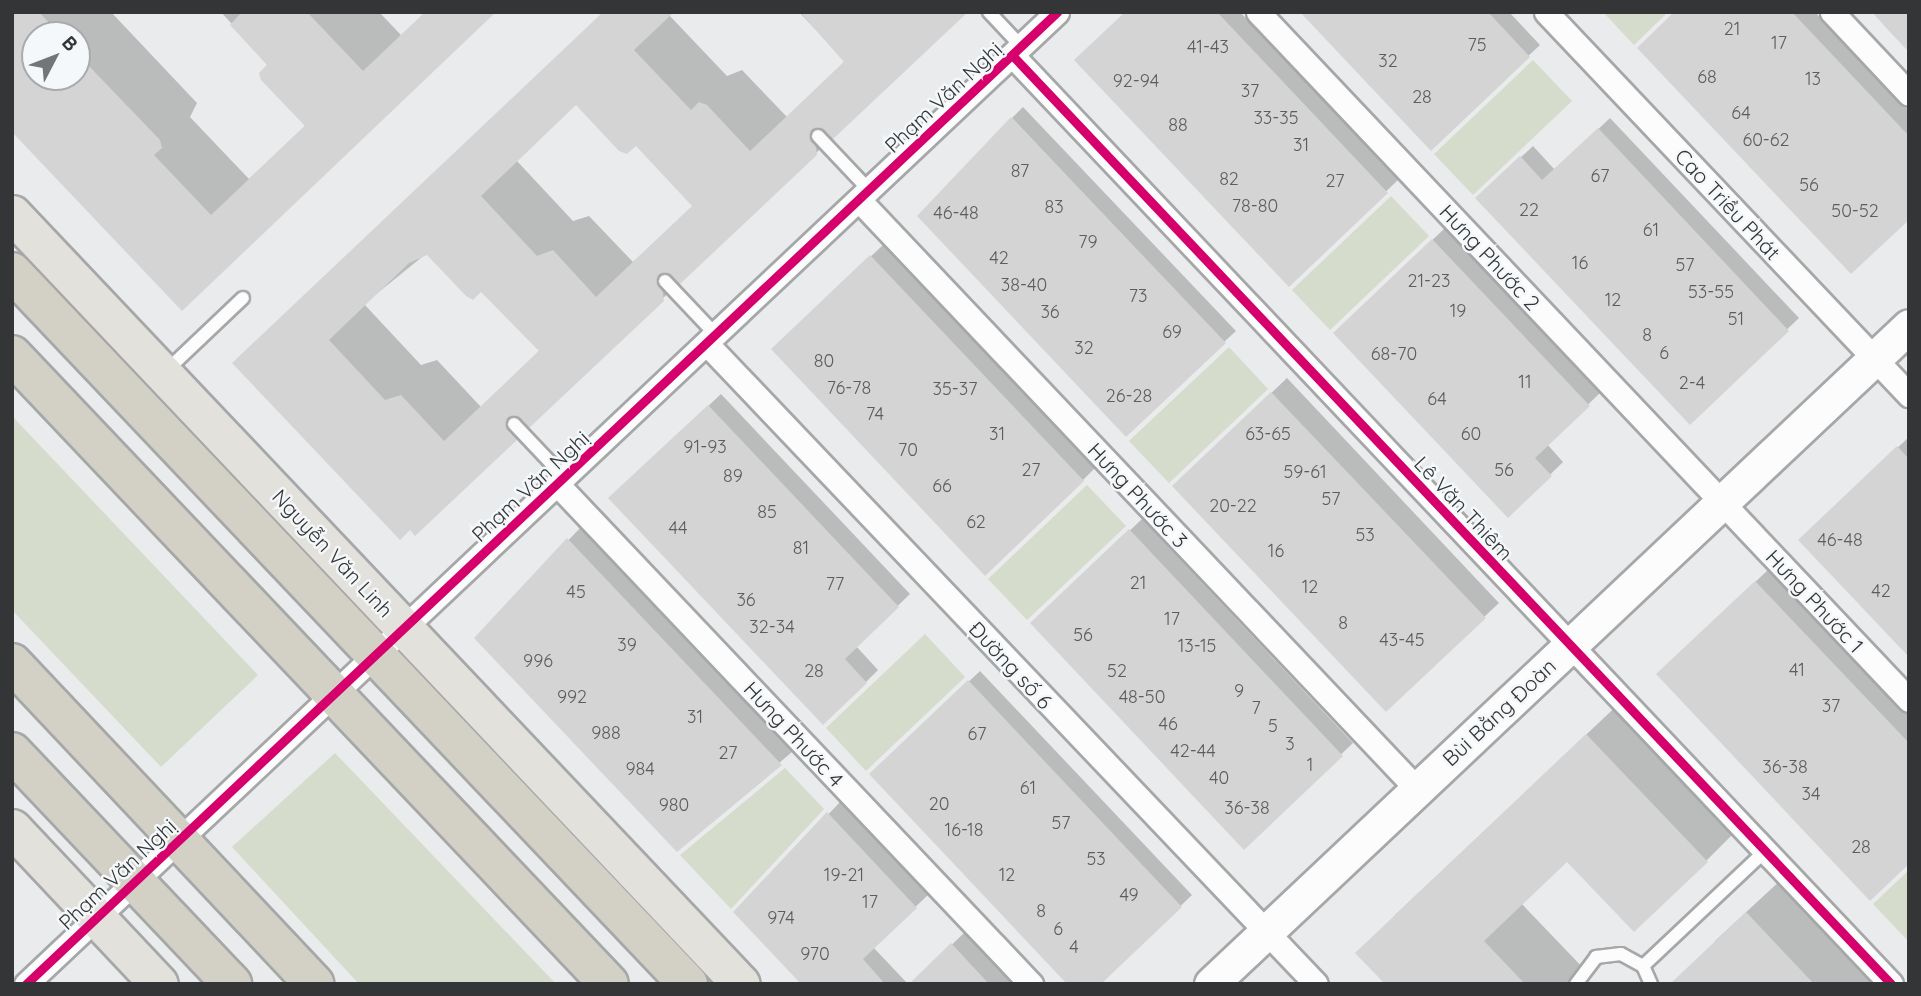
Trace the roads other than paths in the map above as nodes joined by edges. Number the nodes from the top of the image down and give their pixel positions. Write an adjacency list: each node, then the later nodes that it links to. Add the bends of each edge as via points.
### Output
1 (989, 12): 6 (lane)
2 (1057, 12): 6 (street, Phạm Văn Nghị)
3 (1258, 12): 22 (street, Hưng Phước 2)
4 (1546, 12): 17 (street, Cao Triều Phát)
5 (1832, 12): 7 (street)
6 (1017, 51): 9 (street, Phạm Văn Nghị); 24 (street, Lê Văn Thiêm)
7 (1909, 94)
8 (818, 136): 9 (lane)
9 (864, 195): 15 (street, Phạm Văn Nghị); 29 (street, Hưng Phước 3)
10 (12, 214): 18 (main road, Nguyễn Văn Linh)
11 (12, 272): 23 (highway, Nguyễn Văn Linh)
12 (665, 281): 15 (lane)
13 (243, 298): 18 (lane)
14 (1909, 326): 17 (street, Bùi Bằng Đoàn)
15 (712, 340): 21 (street, Phạm Văn Nghị); 35 (street, Đường số 6)
16 (12, 355): 26 (highway)
17 (1874, 358): 19 (street, Cao Triều Phát); 22 (street, Bùi Bằng Đoàn)
18 (163, 373): 23 (main road, Nguyễn Văn Linh)
19 (1909, 395)
20 (514, 424): 21 (lane)
21 (562, 481): 23 (street, Phạm Văn Nghị); 44 (street, Hưng Phước 4)
22 (1721, 502): 24 (street, Bùi Bằng Đoàn); 27 (street, Hưng Phước 1)
23 (389, 640): 26 (street, Phạm Văn Nghị); 42 (highway, Nguyễn Văn Linh); 43 (main road, Nguyễn Văn Linh)
24 (1570, 645): 29 (street, Bùi Bằng Đoàn); 32 (street, Lê Văn Thiêm)
25 (12, 663): 31 (highway)
26 (333, 693): 31 (street, Phạm Văn Nghị); 41 (highway)
27 (1909, 700)
28 (12, 752): 33 (highway)
29 (1417, 789): 35 (street, Bùi Bằng Đoàn)
30 (12, 828): 34 (main road)
31 (179, 839): 33 (street, Phạm Văn Nghị); 40 (highway)
32 (1765, 850): 36 (lane); 49 (street, Lê Văn Thiêm)
33 (134, 881): 34 (street, Phạm Văn Nghị); 39 (highway)
34 (97, 917): 37 (street, Phạm Văn Nghị); 38 (main road)
35 (1266, 932): 45 (street, Bùi Bằng Đoàn); 46 (street, Đường số 6)
36 (1643, 966): 47 (lane, via 1621,954 1596,957); 48 (lane)
37 (26, 984)
38 (159, 984)
39 (232, 984)
40 (315, 984)
41 (609, 984)
42 (688, 984)
43 (741, 984)
44 (1031, 984)
45 (1211, 984)
46 (1316, 984)
47 (1576, 984)
48 (1651, 984)
49 (1891, 984)

